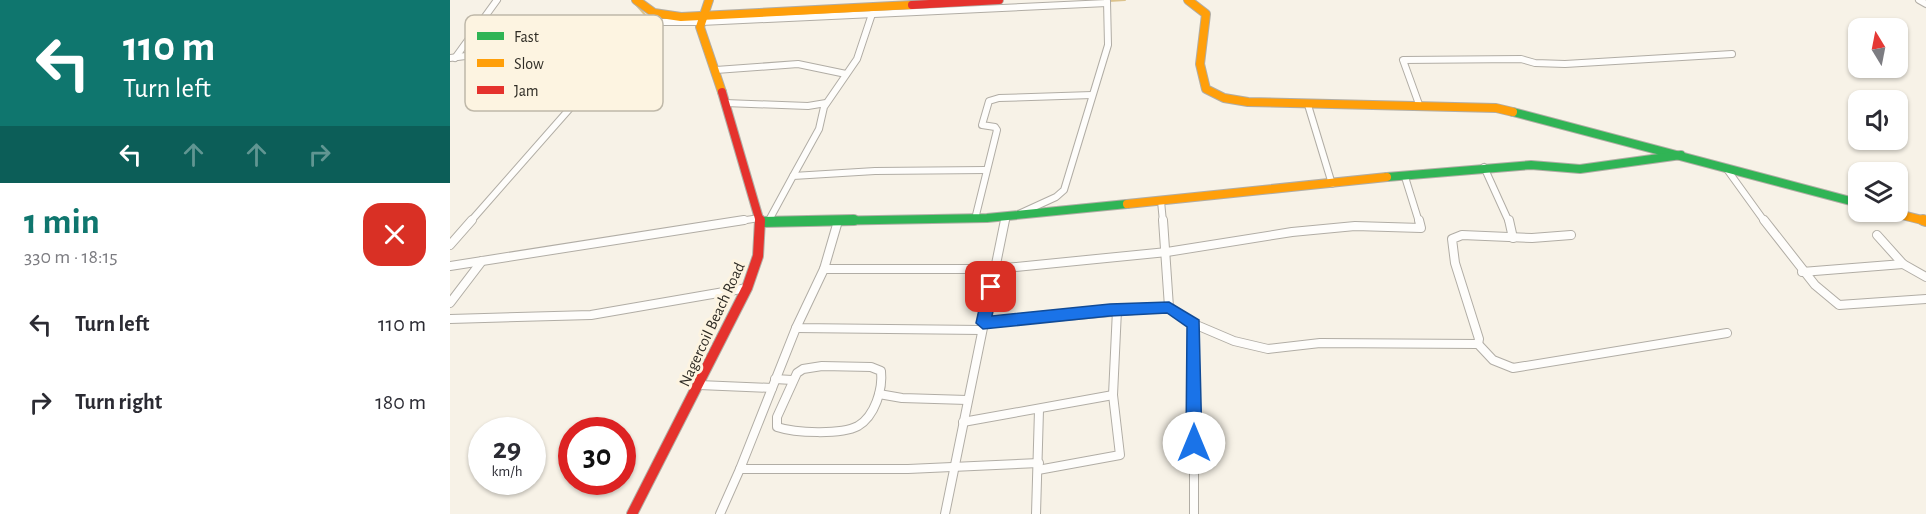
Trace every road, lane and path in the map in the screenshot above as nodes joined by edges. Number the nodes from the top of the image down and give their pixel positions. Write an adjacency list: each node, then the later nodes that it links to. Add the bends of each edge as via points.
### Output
1 (498, 0): 10 (street)
2 (636, 0): 11 (street, via 658,14)
3 (709, 0): 11 (street)
4 (999, 0): 9 (street)
5 (1188, 0): 21 (street, via 1206,14 1200,64 1206,89 1224,98)
6 (1919, 0): 8 (street)
7 (1107, 2): 9 (street); 18 (street, via 1112,26)
8 (1926, 4)
9 (872, 7): 11 (street); 17 (street, via 862,49)
10 (486, 15)
11 (702, 19): 12 (street); 16 (street, Nagercoil Beach Road, via 700,27)
12 (663, 20)
13 (465, 43): 15 (street)
14 (1732, 54): 22 (street, via 1565,63 1521,59 1403,60)
15 (453, 58)
16 (716, 70): 17 (street, via 798,64 824,66); 19 (street, Nagercoil Beach Road)
17 (846, 74): 20 (street)
18 (1092, 95): 27 (street, via 989,101 982,125 997,130); 33 (street, via 1062,193)
19 (725, 103): 20 (street); 36 (street, Nagercoil Beach Road)
20 (826, 103): 28 (street, via 819,129)
21 (1308, 105): 22 (street); 30 (street)
22 (1420, 107): 24 (street, via 1496,108)
23 (566, 111): 42 (street)
24 (1681, 155): 25 (street, via 1580,169); 26 (street)
25 (1484, 167): 29 (street); 41 (street, via 1508,215)
26 (1725, 167): 31 (street); 49 (street)
27 (986, 170): 28 (street); 35 (street)
28 (793, 176): 36 (street)
29 (1405, 177): 30 (street); 43 (street, via 1421,228 1355,226 1292,231)
30 (1332, 184): 32 (street)
31 (1848, 200)
32 (1161, 201): 33 (street); 43 (street)
33 (1011, 216): 35 (street); 48 (street)
34 (1908, 216): 38 (street)
35 (975, 219): 37 (street)
36 (762, 221): 37 (street); 44 (street); 51 (street, Nagercoil Beach Road, via 755,270)
37 (838, 221): 47 (street)
38 (1926, 221)
39 (1571, 235): 41 (street)
40 (1877, 235): 45 (street)
41 (1513, 238): 61 (street, via 1462,235 1452,239)
42 (450, 245)
43 (1167, 252): 48 (street); 54 (street)
44 (482, 261): 46 (street); 53 (street)
45 (1903, 264): 49 (street); 50 (street)
46 (450, 266)
47 (824, 268): 48 (street); 59 (street)
48 (995, 269): 58 (street)
49 (1802, 272): 52 (street, via 1835,305)
50 (1926, 277)
51 (747, 288): 56 (street, via 591,315); 64 (street, Nagercoil Beach Road)
52 (1926, 299)
53 (450, 303)
54 (1169, 307): 55 (street); 57 (street)
55 (1117, 310): 58 (street); 67 (street)
56 (450, 319)
57 (1194, 324): 61 (street, via 1234,341 1268,349 1320,343); 78 (street)
58 (983, 327): 59 (street); 68 (street)
59 (796, 328): 62 (street)
60 (1727, 333): 61 (street, via 1513,368 1501,365)
61 (1478, 344)
62 (775, 379): 63 (street); 65 (street)
63 (792, 380): 66 (street, via 810,367 871,367 881,371); 66 (street, via 775,423 781,429 856,427 867,417)
64 (699, 385): 65 (street); 74 (street, Nagercoil Beach Road)
65 (772, 388): 73 (street)
66 (879, 394): 68 (street)
67 (1113, 395): 69 (street); 71 (street, via 1120,455)
68 (968, 400): 70 (street)
69 (1039, 410): 70 (street); 71 (street)
70 (963, 422): 72 (street)
71 (1038, 466): 72 (street); 77 (street)
72 (954, 468): 73 (street); 76 (street)
73 (740, 469): 75 (street)
74 (632, 514)
75 (720, 514)
76 (945, 514)
77 (1036, 514)
78 (1194, 514)

